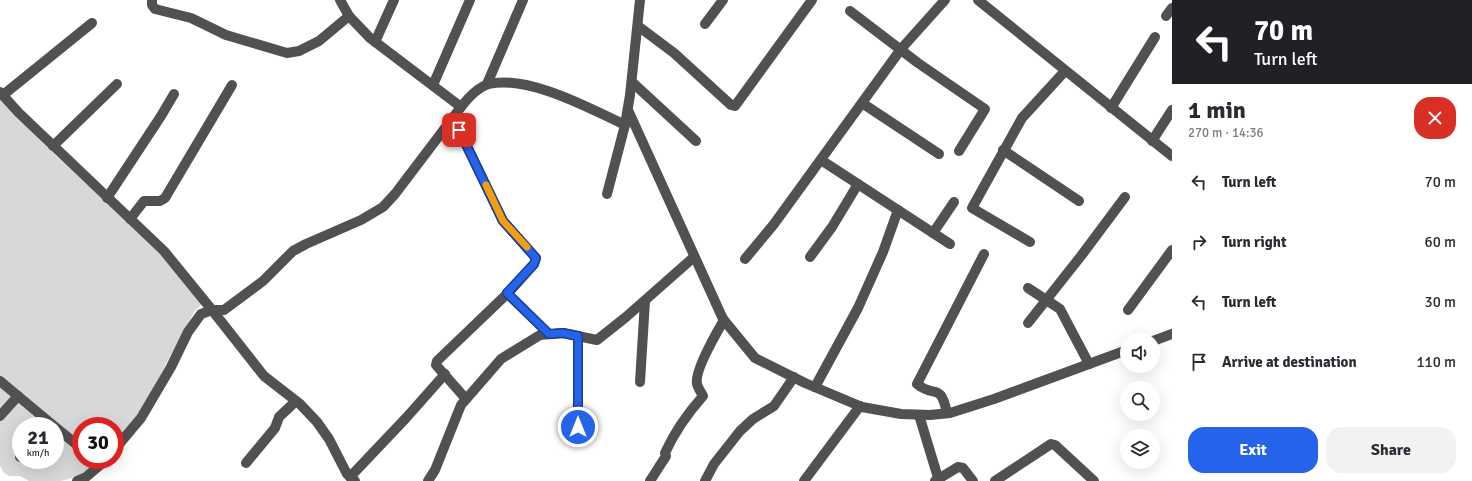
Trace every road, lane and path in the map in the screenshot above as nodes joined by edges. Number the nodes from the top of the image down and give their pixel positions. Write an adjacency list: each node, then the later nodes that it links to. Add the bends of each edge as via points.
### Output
1 (152, 0): 12 (street, via 152,5 156,9 191,18 226,35 287,53 299,51 319,41)
2 (340, 0): 12 (street)
3 (394, 0): 17 (street)
4 (470, 0): 24 (street)
5 (523, 0): 22 (street)
6 (640, 0): 15 (street)
7 (723, 0): 14 (street)
8 (812, 0): 15 (street, via 735,106 674,53)
9 (945, 0): 18 (street)
10 (978, 0): 19 (street)
11 (850, 11): 18 (street)
12 (349, 16): 17 (street)
13 (92, 23): 25 (street)
14 (705, 24)
15 (638, 26): 20 (street)
16 (1155, 37): 29 (street)
17 (375, 42): 24 (street)
18 (901, 49): 27 (street); 38 (street, via 985,109)
19 (1065, 71): 29 (street); 37 (street, via 1022,118)
20 (632, 82): 30 (street); 34 (street)
21 (117, 84): 36 (street)
22 (487, 84): 28 (street, via 469,96); 33 (street, via 506,82 530,85)
23 (232, 85): 49 (street, via 164,198 160,201 144,201)
24 (433, 85): 28 (street)
25 (1, 93): 36 (street)
26 (174, 94): 45 (street)
27 (862, 103): 39 (street); 41 (street)
28 (460, 107): 32 (street)
29 (1111, 108): 35 (street)
30 (628, 110): 33 (street); 55 (street)
31 (1172, 110): 35 (street)
32 (452, 117): 59 (street, via 503,221 536,258 534,264); 62 (street, via 383,207 361,220 306,244 224,310)
33 (625, 125): 43 (street)
34 (696, 141)
35 (1152, 141): 40 (street)
36 (53, 146): 45 (street)
37 (1003, 150): 46 (street); 51 (street, via 972,208)
38 (959, 151)
39 (939, 154)
40 (1172, 156)
41 (821, 160): 42 (street); 57 (street)
42 (858, 184): 48 (street); 56 (street)
43 (606, 194)
44 (1125, 197): 60 (street)
45 (107, 198): 49 (street)
46 (1079, 201)
47 (954, 202): 50 (street)
48 (898, 210): 50 (street); 76 (street, via 858,308)
49 (130, 219): 62 (street, via 164,251)
50 (933, 233): 52 (street)
51 (1030, 242)
52 (950, 244)
53 (1172, 250): 63 (street)
54 (984, 254): 81 (street, via 917,384 942,395)
55 (694, 257): 61 (street); 64 (street)
56 (810, 258)
57 (745, 259)
58 (1028, 288): 60 (street)
59 (507, 293): 66 (street); 72 (street, via 437,362 436,365)
60 (1046, 300): 65 (street); 71 (street, via 1060,309)
61 (645, 301): 68 (street, via 597,340); 75 (street)
62 (212, 310): 79 (street, via 264,376); 87 (street, via 201,314 188,332 141,418)
63 (1128, 310)
64 (724, 320): 73 (street, via 755,358); 95 (street, via 706,353 697,377 697,384 703,396 685,416 671,440 666,456)
65 (1028, 323)
66 (549, 334): 68 (street); 78 (street, via 540,334 501,359)
67 (1172, 334): 69 (street)
68 (578, 336): 85 (street)
69 (1160, 338)
70 (1120, 353): 71 (street)
71 (1089, 364): 81 (street, via 994,399)
72 (444, 374): 78 (street); 91 (street)
73 (794, 378): 76 (street); 96 (street, via 774,406 740,431 714,464)
74 (0, 380): 77 (street)
75 (640, 382)
76 (815, 387): 80 (street)
77 (18, 396): 83 (street); 84 (street)
78 (466, 399): 92 (street, via 461,405)
79 (296, 401): 89 (street, via 279,416 275,428); 91 (street, via 317,422)
80 (860, 406): 82 (street, via 901,414); 97 (street)
81 (947, 413): 82 (street)
82 (919, 414): 93 (street)
83 (0, 416)
84 (43, 417)
85 (578, 427)
86 (64, 434): 88 (street)
87 (124, 438)
88 (72, 441)
89 (246, 463)
90 (94, 469): 94 (street)
91 (352, 479)
92 (431, 480)
93 (937, 480): 98 (street, via 958,466 963,468)
94 (77, 481)
95 (650, 481)
96 (705, 481)
97 (804, 481)
98 (973, 481)
99 (995, 481): 100 (street, via 1051,444)
100 (1094, 481)

